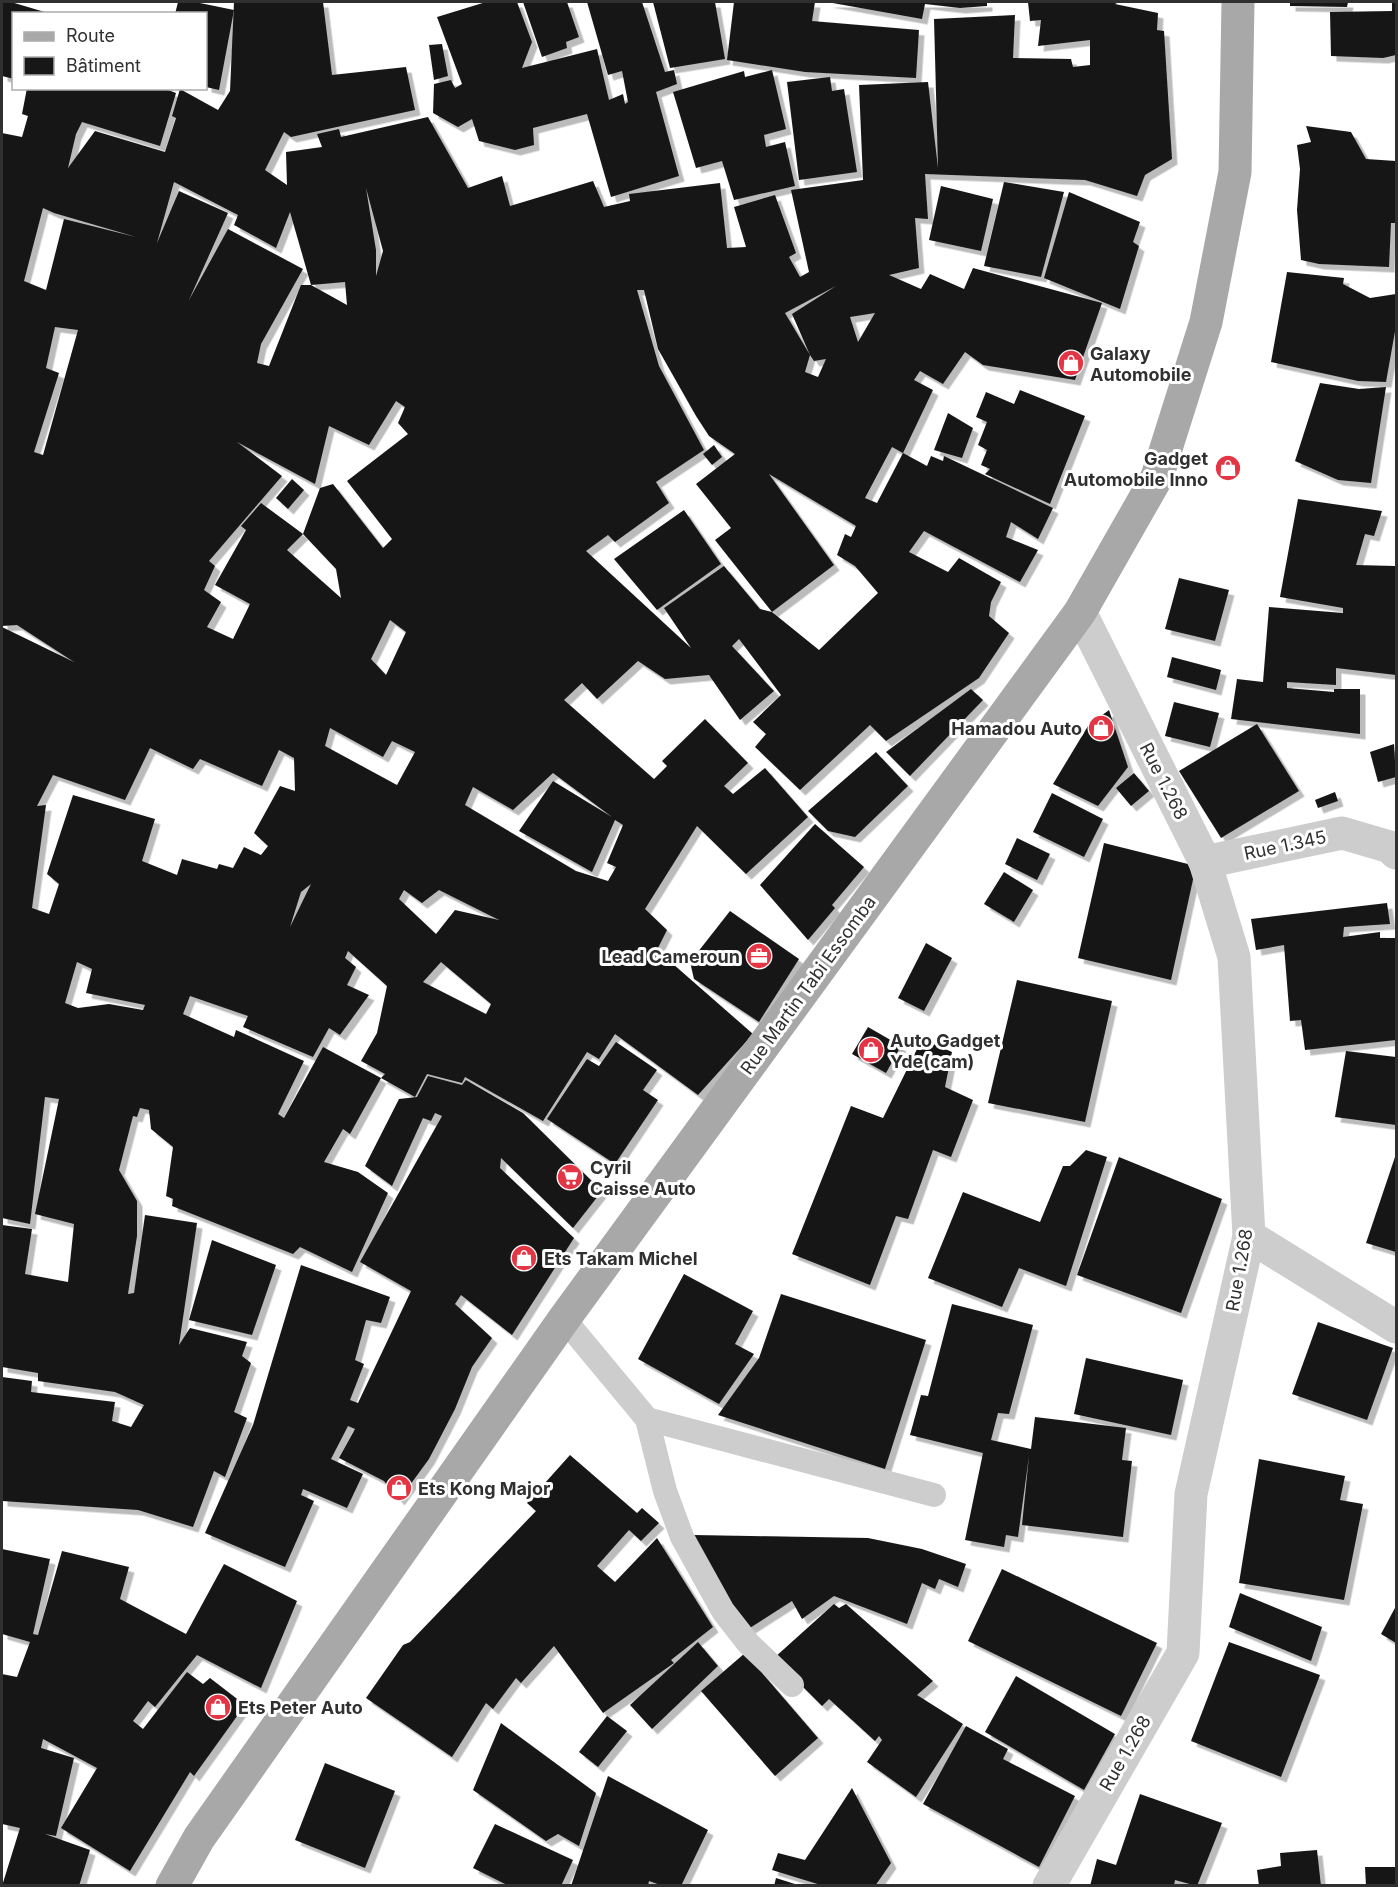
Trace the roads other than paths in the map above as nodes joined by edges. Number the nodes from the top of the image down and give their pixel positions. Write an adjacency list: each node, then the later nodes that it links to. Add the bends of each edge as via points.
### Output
1 (1238, 2): 2 (main road, Rue Martin Tabi Essomba, via 1235,172 1206,322 1157,477)
2 (1080, 612): 4 (street, Rue 1.268); 6 (main road, Rue Martin Tabi Essomba)
3 (1396, 853): 4 (street, Rue 1.345, via 1390,847 1342,833)
4 (1205, 862): 5 (street, Rue 1.268, via 1234,957)
5 (1249, 1236): 7 (street); 12 (street, Rue 1.268, via 1191,1494 1183,1653)
6 (564, 1318): 8 (lane); 11 (main road, Rue Martin Tabi Essomba, via 199,1838)
7 (1396, 1327)
8 (647, 1419): 9 (lane); 10 (lane, via 681,1537 723,1611 748,1643)
9 (934, 1495)
10 (792, 1685)
11 (172, 1886)
12 (1049, 1886)

